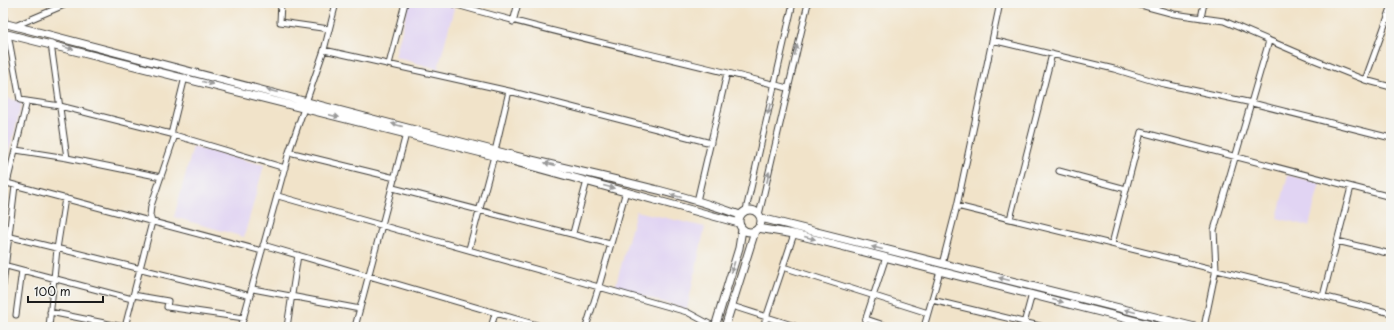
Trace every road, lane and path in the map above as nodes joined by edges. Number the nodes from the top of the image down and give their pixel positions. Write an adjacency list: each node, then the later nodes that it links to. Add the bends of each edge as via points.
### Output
1 (69, 3): 17 (street)
2 (281, 3): 18 (street, via 280,22)
3 (336, 3): 18 (street)
4 (405, 3): 25 (street)
5 (450, 3): 15 (street)
6 (518, 3): 15 (street)
7 (793, 3): 29 (street)
8 (808, 3): 31 (street, one-way to 8)
9 (1000, 3): 20 (street)
10 (1133, 3): 14 (street)
11 (1204, 3): 14 (street)
12 (1391, 8): 28 (street)
13 (3, 14): 16 (street)
14 (1201, 18): 21 (street, via 1224,21)
15 (513, 22): 26 (street)
16 (4, 23): 17 (street)
17 (14, 26): 33 (street, one-way to 17)
18 (329, 29): 23 (street)
19 (6, 33): 22 (street); 34 (street, via 20,100)
20 (992, 40): 24 (street); 62 (street)
21 (1269, 41): 28 (street); 35 (street)
22 (51, 44): 27 (street, one-way to 27); 36 (street)
23 (324, 50): 25 (street); 33 (street)
24 (1052, 54): 35 (street, via 1160,83); 66 (street)
25 (389, 64): 32 (street)
26 (727, 73): 29 (street); 41 (street)
27 (185, 78): 37 (street, one-way to 37); 39 (street)
28 (1365, 80): 30 (street)
29 (775, 84): 31 (street); 64 (street, one-way to 64)
30 (1391, 87)
31 (787, 88): 65 (street, one-way to 31)
32 (509, 91): 41 (street); 44 (street)
33 (308, 100): 37 (street); 44 (street, one-way to 33)
34 (27, 101): 36 (street); 42 (street)
35 (1252, 103): 40 (street); 46 (street)
36 (60, 106): 39 (street); 45 (street)
37 (305, 109): 38 (street, one-way to 38); 43 (street)
38 (406, 134): 44 (street); 50 (street)
39 (173, 135): 47 (street); 49 (street)
40 (1391, 138)
41 (711, 143): 61 (street)
42 (16, 150): 45 (street); 52 (street)
43 (289, 152): 47 (street); 50 (street)
44 (494, 154): 51 (street); 61 (street, one-way to 44, via 595,174); 63 (street)
45 (67, 158): 49 (street)
46 (1236, 158): 54 (street); 56 (street, via 1141,132); 89 (street, via 1214,230)
47 (286, 168): 58 (street)
48 (1059, 171): 56 (street)
49 (161, 177): 67 (street, via 151,206)
50 (395, 178): 55 (street)
51 (587, 181): 57 (street, one-way to 57); 71 (street)
52 (5, 183): 53 (street)
53 (16, 186): 60 (street); 74 (street)
54 (1351, 187): 59 (street); 75 (street)
55 (393, 188): 63 (street); 68 (street)
56 (1126, 189): 77 (street)
57 (626, 191): 69 (street); 76 (street)
58 (278, 196): 68 (street); 78 (street)
59 (1391, 197)
60 (65, 198): 67 (street); 79 (street)
61 (697, 201): 64 (street)
62 (957, 206): 66 (street); 87 (street)
63 (480, 211): 71 (street); 80 (street)
64 (743, 212): 65 (street, via 754,210); 69 (street)
65 (760, 216): 70 (street); 87 (street, one-way to 65)
66 (1010, 219): 77 (street)
67 (152, 222): 81 (street); 88 (street)
68 (382, 226): 80 (street); 91 (street)
69 (741, 226): 70 (street, via 748,232); 122 (street, one-way to 122, via 739,248)
70 (757, 230): 72 (street); 103 (street)
71 (573, 234): 76 (street)
72 (794, 234): 84 (street, one-way to 84); 86 (street)
73 (3, 236): 74 (street)
74 (9, 237): 79 (street); 85 (street)
75 (1337, 241): 82 (street); 99 (street)
76 (610, 244): 94 (street)
77 (1112, 244): 89 (street)
78 (264, 245): 81 (street); 83 (street)
79 (57, 249): 88 (street); 92 (street)
80 (469, 249): 94 (street)
81 (262, 251): 95 (street)
82 (1391, 254)
83 (298, 255): 91 (street); 101 (street)
84 (886, 257): 87 (street); 98 (street)
85 (4, 266): 90 (street); 93 (street)
86 (783, 267): 98 (street); 110 (street)
87 (941, 267): 96 (street); 102 (street); 131 (street, one-way to 87)
88 (140, 269): 97 (street); 100 (street)
89 (1216, 269): 99 (street); 132 (street)
90 (22, 270): 92 (street); 109 (street)
91 (370, 276): 104 (street); 108 (street)
92 (54, 277): 100 (street); 105 (street)
93 (3, 286)
94 (599, 286): 121 (street); 122 (street, via 687,312)
95 (253, 289): 97 (street); 101 (street)
96 (1032, 294): 113 (street); 130 (street, one-way to 130)
97 (251, 296): 111 (street)
98 (874, 296): 107 (street); 112 (street)
99 (1323, 296): 106 (street)
100 (133, 297): 111 (street, via 168,301 167,307); 115 (street)
101 (291, 297): 104 (street); 117 (street)
102 (932, 300): 107 (street); 113 (street)
103 (732, 306): 110 (street); 123 (street)
104 (360, 309): 118 (street)
105 (50, 312): 114 (street); 115 (street)
106 (1391, 312)
107 (928, 313): 128 (street)
108 (495, 314): 119 (street); 120 (street)
109 (16, 315)
110 (767, 317): 124 (street); 125 (street)
111 (244, 318): 116 (street)
112 (866, 319): 126 (street); 127 (street)
113 (1024, 324): 129 (street)
114 (49, 327)
115 (125, 327)
116 (241, 327)
117 (287, 327)
118 (355, 327)
119 (491, 327)
120 (544, 327)
121 (586, 327)
122 (715, 327)
123 (725, 327)
124 (763, 327)
125 (798, 327)
126 (863, 327)
127 (890, 327)
128 (925, 327)
129 (1044, 327)
130 (1159, 327)
131 (1195, 327)
132 (1204, 327)

